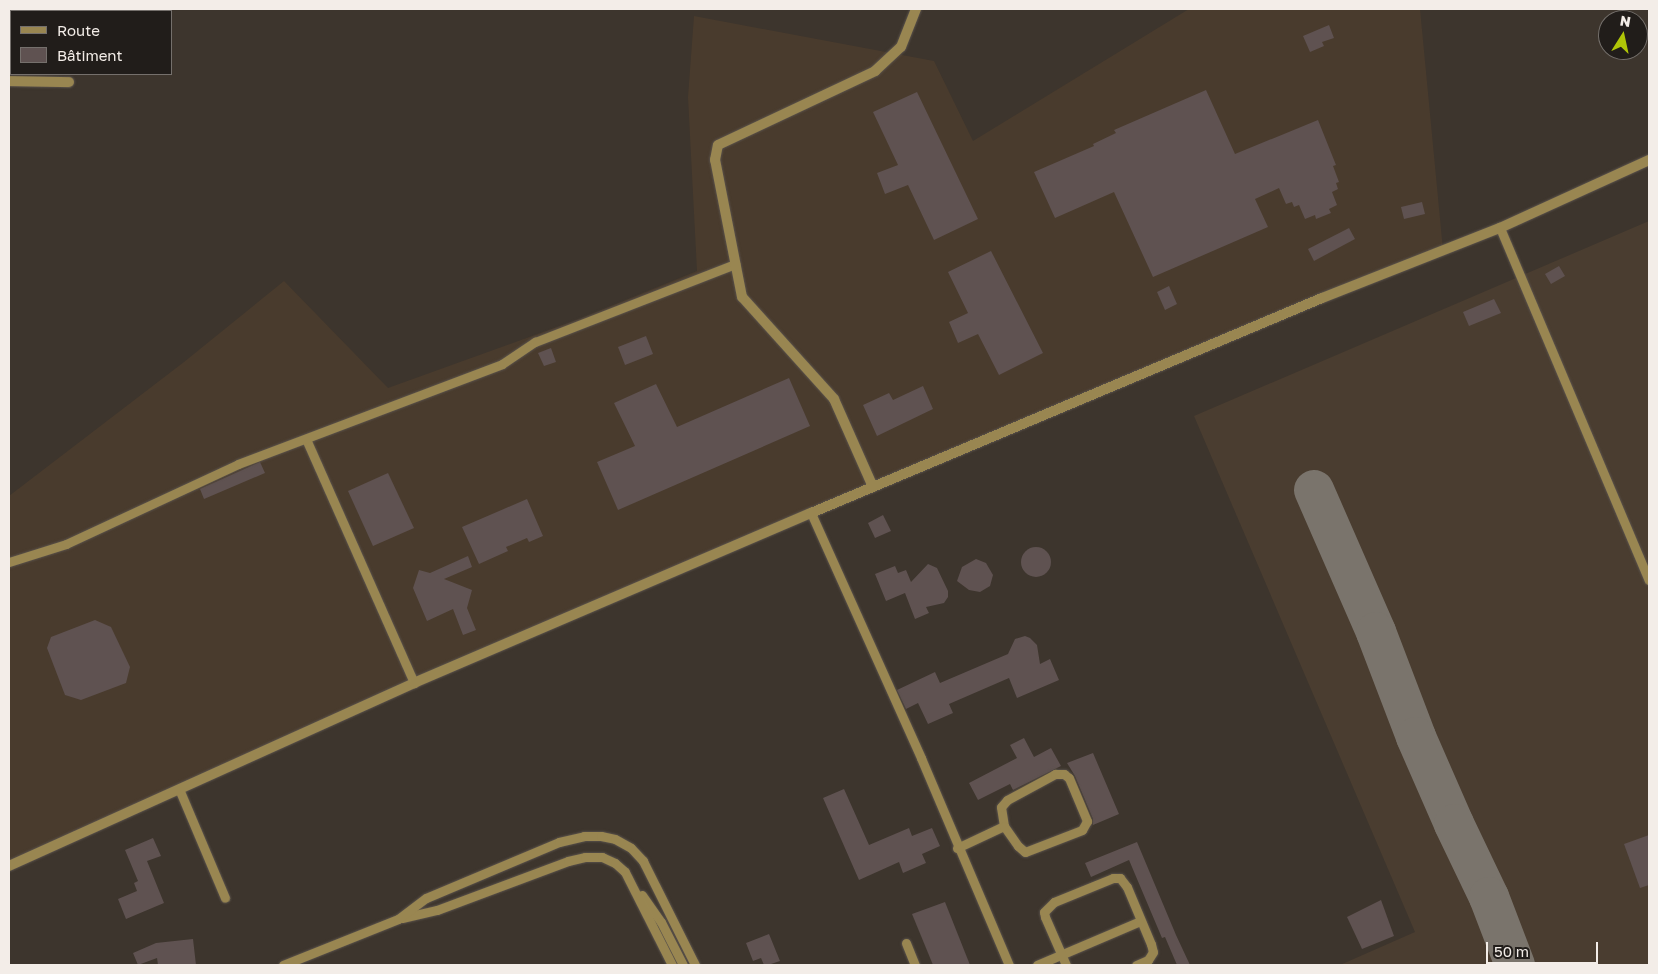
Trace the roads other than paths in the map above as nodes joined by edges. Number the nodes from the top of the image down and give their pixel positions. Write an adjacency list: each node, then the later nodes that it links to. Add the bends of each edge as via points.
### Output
1 (916, 9): 6 (street, via 901,47 875,70 718,145 714,160)
2 (9, 81): 3 (street)
3 (69, 82)
4 (1649, 160): 5 (street)
5 (1500, 228): 8 (street, via 1322,298); 11 (lane)
6 (735, 264): 7 (lane, via 535,342 502,364); 8 (street, via 742,297 834,399)
7 (306, 438): 10 (lane, via 238,464 66,544); 12 (lane)
8 (873, 487): 9 (street)
9 (812, 512): 12 (street); 15 (lane)
10 (9, 562)
11 (1649, 580)
12 (414, 683): 13 (street)
13 (180, 789): 16 (street); 18 (lane)
14 (1004, 826): 14 (lane, via 1001,807 1007,800 1054,774 1064,774 1069,778 1086,821 1082,830 1025,852); 15 (lane)
15 (958, 848): 28 (lane)
16 (9, 866)
17 (625, 872): 19 (lane, via 602,857 585,857 437,910); 24 (lane); 25 (lane, via 661,922)
18 (225, 898)
19 (398, 919): 23 (lane); 26 (lane, via 426,898 559,842 601,836 631,848 643,861)
20 (1140, 921): 22 (lane); 22 (lane, via 1127,887 1120,878 1107,880 1054,902 1044,912); 31 (lane, via 1153,952 1148,960)
21 (906, 943): 27 (lane)
22 (1062, 955): 29 (lane); 30 (lane)
23 (283, 965)
24 (672, 965)
25 (683, 965)
26 (695, 965)
27 (915, 965)
28 (1009, 965)
29 (1037, 965)
30 (1066, 965)
31 (1136, 965)

